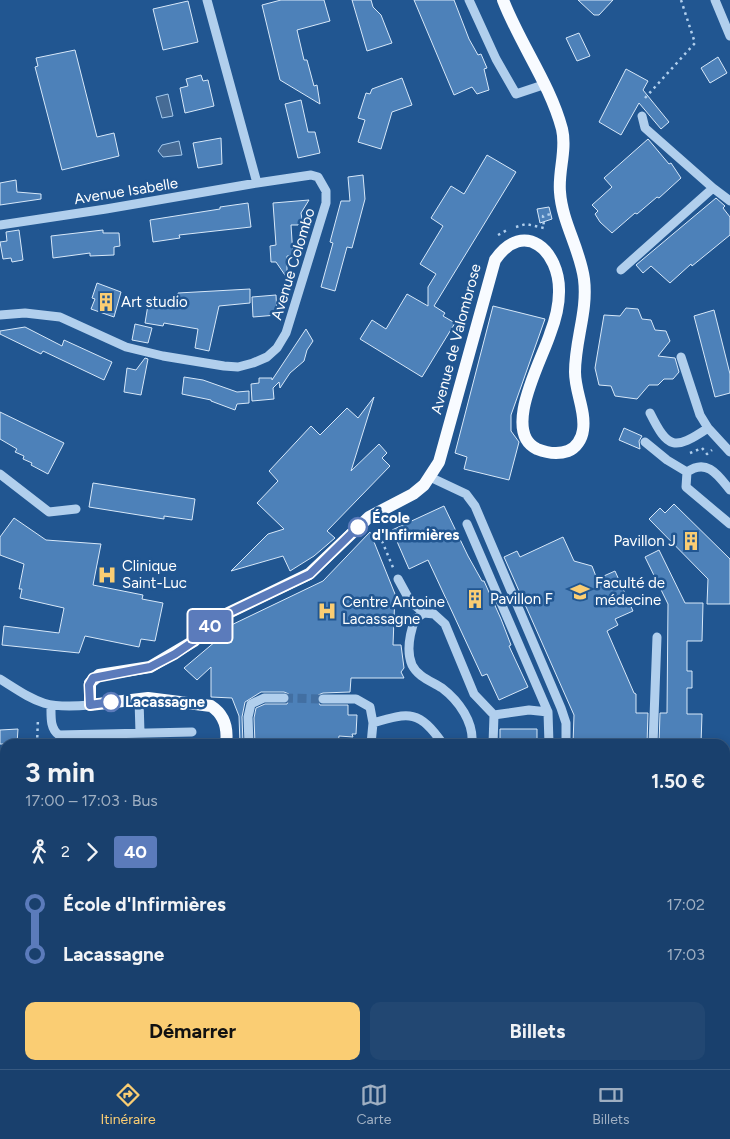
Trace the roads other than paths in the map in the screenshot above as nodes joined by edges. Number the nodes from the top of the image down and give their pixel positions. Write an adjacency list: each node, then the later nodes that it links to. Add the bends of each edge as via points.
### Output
1 (207, 0): 8 (street)
2 (469, 0): 6 (street, via 516,94)
3 (503, 0): 6 (main road, Avenue de Valombrose)
4 (714, 0): 5 (street)
5 (730, 36)
6 (543, 85): 21 (main road, Avenue de Valombrose, via 562,131 562,208 584,280 585,309 575,370 575,384 584,419 583,432 578,444 569,451 553,454 530,445 523,434 522,411 550,335 558,308 559,290 552,258 544,248 523,240 510,243 495,260)
7 (642, 116): 9 (street, via 645,128)
8 (257, 183): 11 (street, Avenue Isabelle); 13 (street, Avenue Colombo, via 311,176 318,177 326,191 326,203 292,318 277,348 266,357 238,367 224,366 126,347 60,317 25,313)
9 (713, 188): 10 (street); 12 (street)
10 (730, 201)
11 (0, 224)
12 (621, 270)
13 (0, 315)
14 (682, 357): 16 (street, via 700,415)
15 (650, 413): 16 (street, via 661,435 671,443 684,443)
16 (708, 428): 18 (street)
17 (645, 442): 19 (street)
18 (730, 452)
19 (687, 472): 22 (street, via 696,466 706,466 718,474); 25 (street, via 686,487)
20 (0, 474): 23 (street, via 49,512)
21 (432, 478): 33 (main road, Avenue de Valombrose, via 413,494 369,517 310,574 220,617 175,654 150,667 96,676 89,685); 47 (street, via 466,494 475,506 561,708 566,723)
22 (730, 490)
23 (76, 509)
24 (467, 524): 35 (street)
25 (730, 524)
26 (398, 579): 27 (street, via 410,601)
27 (424, 614): 36 (street, via 434,614 445,624 474,694); 44 (street, via 415,619 411,629 409,648 412,664 420,676 442,689 460,706 470,726)
28 (657, 637): 48 (street)
29 (0, 679): 34 (street)
30 (140, 698): 33 (main road); 39 (street); 40 (main road, via 211,706 223,719)
31 (284, 698): 41 (street, via 264,698 250,704)
32 (324, 699): 37 (street, via 356,699 370,708)
33 (90, 705): 34 (street)
34 (51, 706): 39 (street, via 52,726 59,735)
35 (548, 712): 36 (street, via 529,710); 46 (street)
36 (494, 715): 45 (street)
37 (373, 723): 42 (street); 43 (street, via 401,715 421,718)
38 (192, 732): 39 (street)
39 (140, 733)
40 (226, 739)
41 (249, 739)
42 (371, 739)
43 (439, 739)
44 (471, 739)
45 (493, 739)
46 (549, 739)
47 (566, 739)
48 (653, 739)

